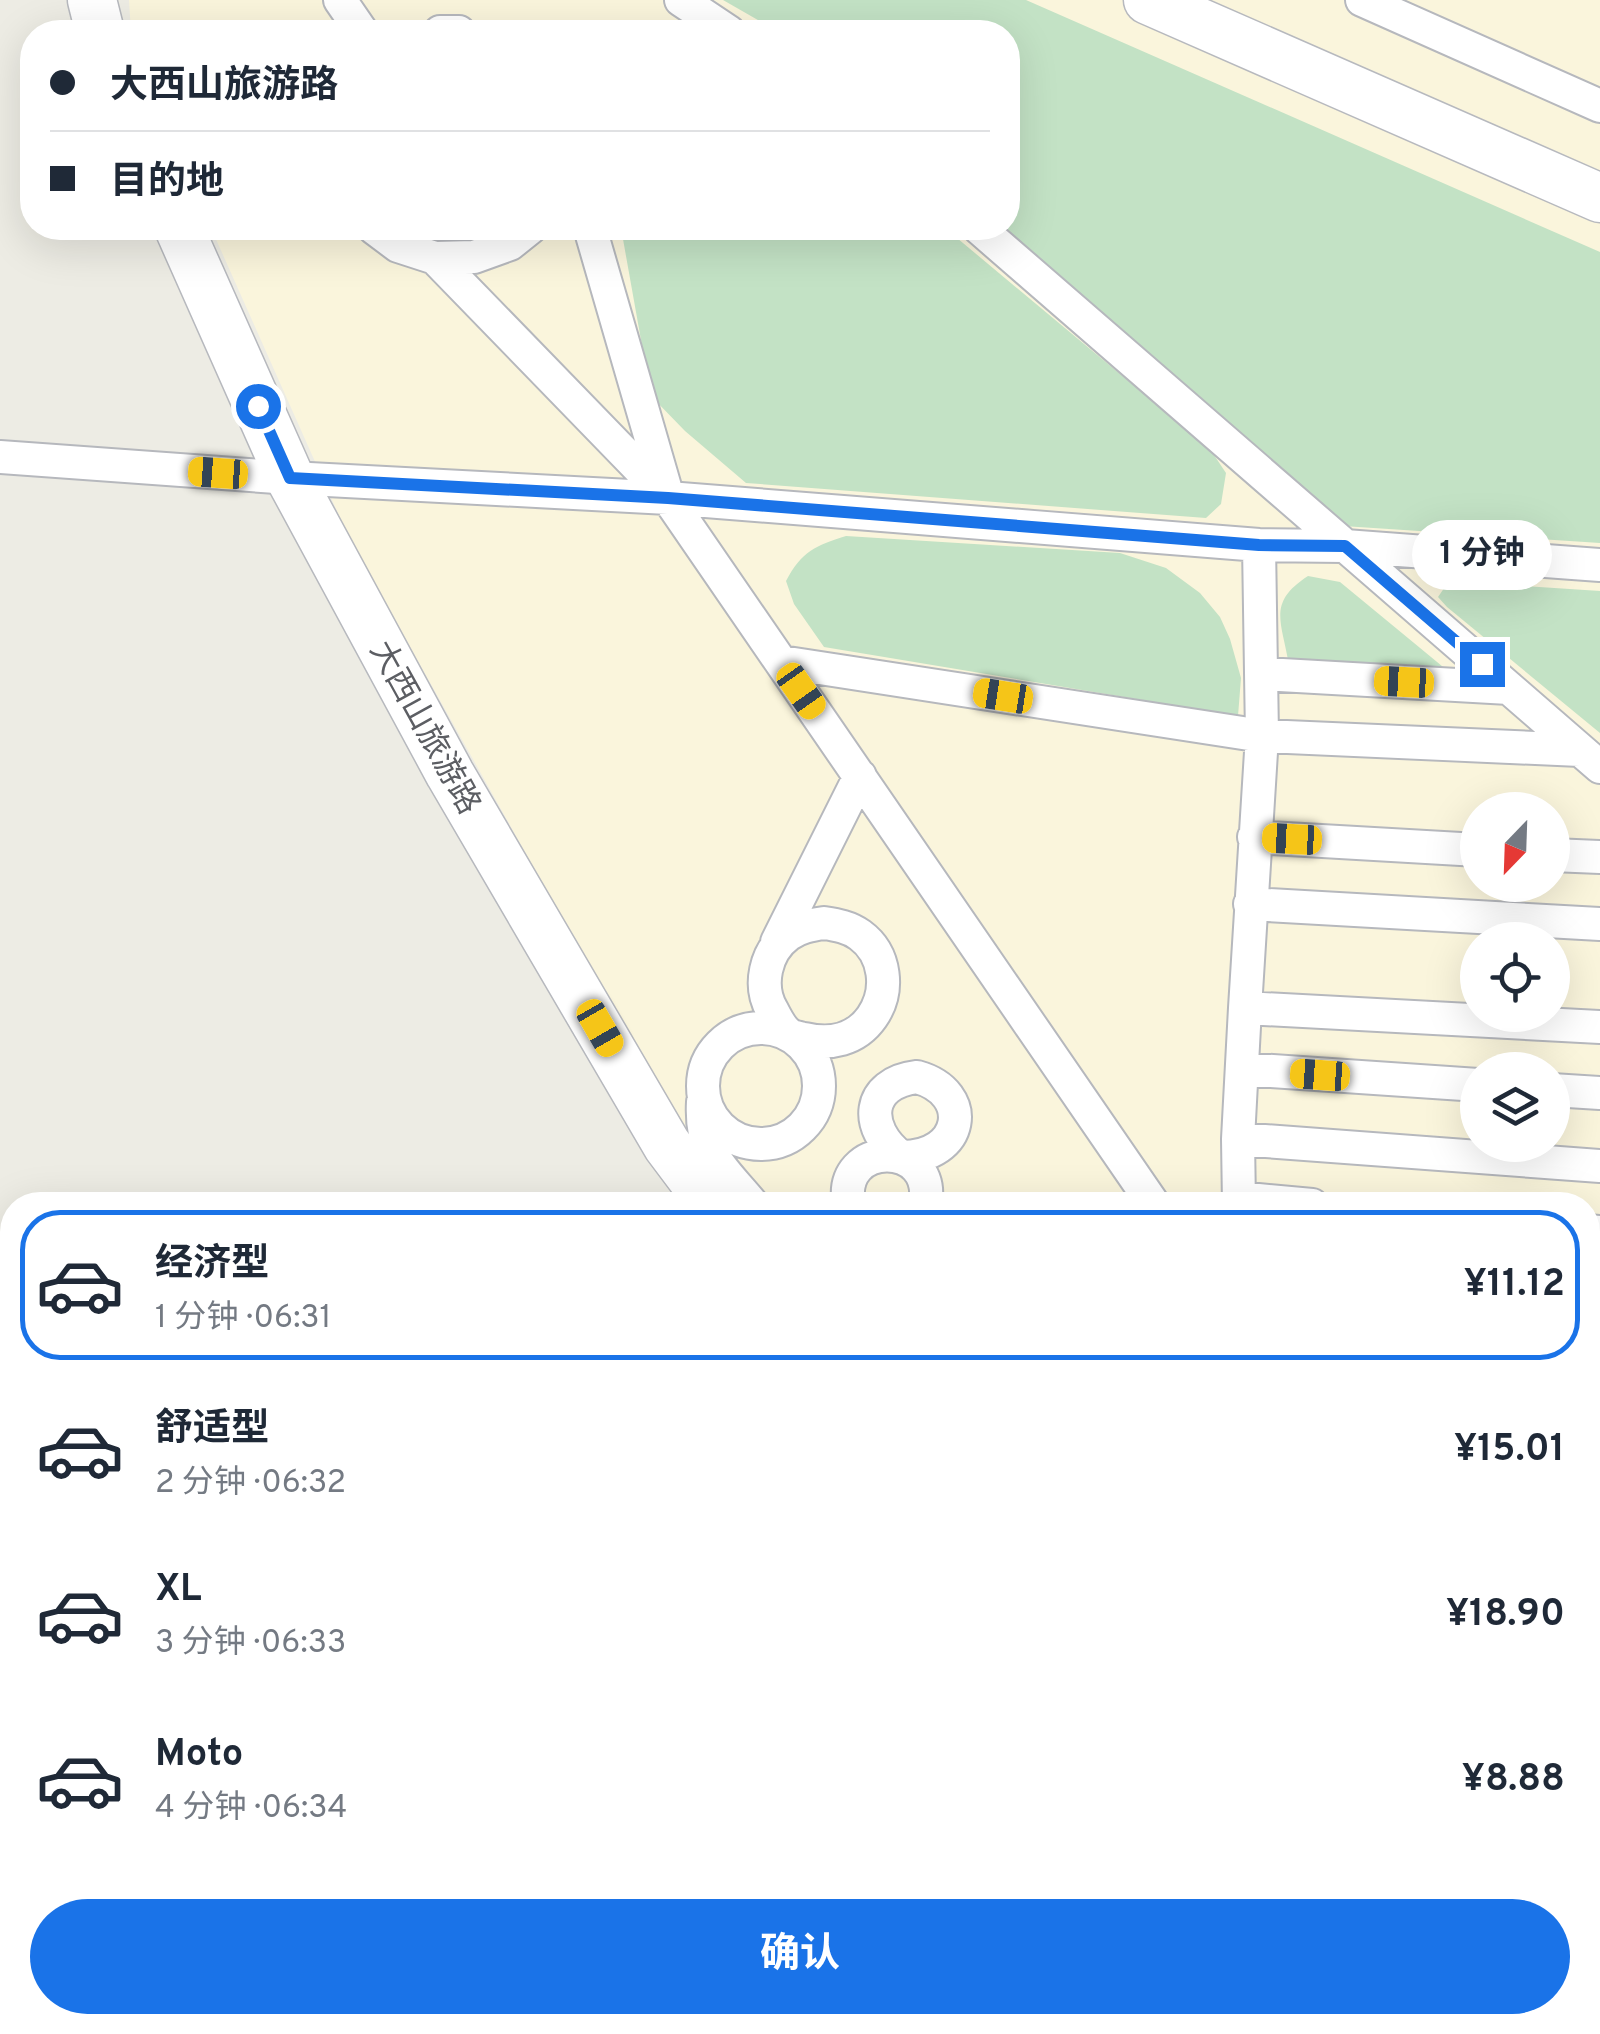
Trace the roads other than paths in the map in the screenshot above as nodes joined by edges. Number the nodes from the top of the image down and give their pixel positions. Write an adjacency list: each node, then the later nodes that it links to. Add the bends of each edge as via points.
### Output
1 (682, 0): 4 (street)
2 (1148, 0): 6 (street)
3 (1362, 0): 5 (street)
4 (711, 20)
5 (1600, 106)
6 (1600, 198)
7 (184, 240): 14 (street, 大西山旅游路)
8 (390, 240): 12 (street)
9 (515, 240): 12 (street, via 474,258)
10 (593, 240): 15 (street)
11 (992, 240): 17 (street)
12 (435, 258): 15 (street)
13 (0, 457): 14 (street)
14 (290, 478): 15 (street); 42 (street, 大西山旅游路, via 460,790 667,1144)
15 (668, 498): 16 (street); 19 (street)
16 (1259, 545): 17 (street); 20 (street)
17 (1345, 546): 18 (street); 21 (street)
18 (1600, 565)
19 (781, 662): 22 (street); 24 (street)
20 (1262, 674): 21 (street); 22 (street)
21 (1510, 688): 23 (street)
22 (1262, 736): 23 (street); 25 (street)
23 (1590, 758)
24 (860, 776): 31 (street); 46 (street)
25 (1254, 837): 26 (street); 29 (street)
26 (1460, 849)
27 (1570, 856): 28 (street)
28 (1600, 858)
29 (1250, 904): 30 (street); 32 (street)
30 (1600, 924)
31 (773, 950): 34 (street, via 764,986 768,1005); 34 (street, via 804,926 824,923 861,936 882,970 878,1009 850,1037 831,1042)
32 (1244, 1008): 33 (street); 35 (street)
33 (1600, 1027)
34 (791, 1036): 39 (street, via 760,1027 728,1038 707,1062); 39 (street, via 816,1063 820,1081 811,1117 798,1131 764,1144 746,1142 716,1124)
35 (1242, 1070): 36 (street); 40 (street)
36 (1460, 1084)
37 (1570, 1091): 38 (street)
38 (1600, 1093)
39 (703, 1094): 43 (street, via 709,1152)
40 (1238, 1138): 41 (street); 47 (street)
41 (1600, 1166)
42 (702, 1192)
43 (743, 1192)
44 (848, 1192): 45 (street, via 858,1166 889,1154 913,1163)
45 (927, 1192)
46 (1145, 1192)
47 (1238, 1192)

